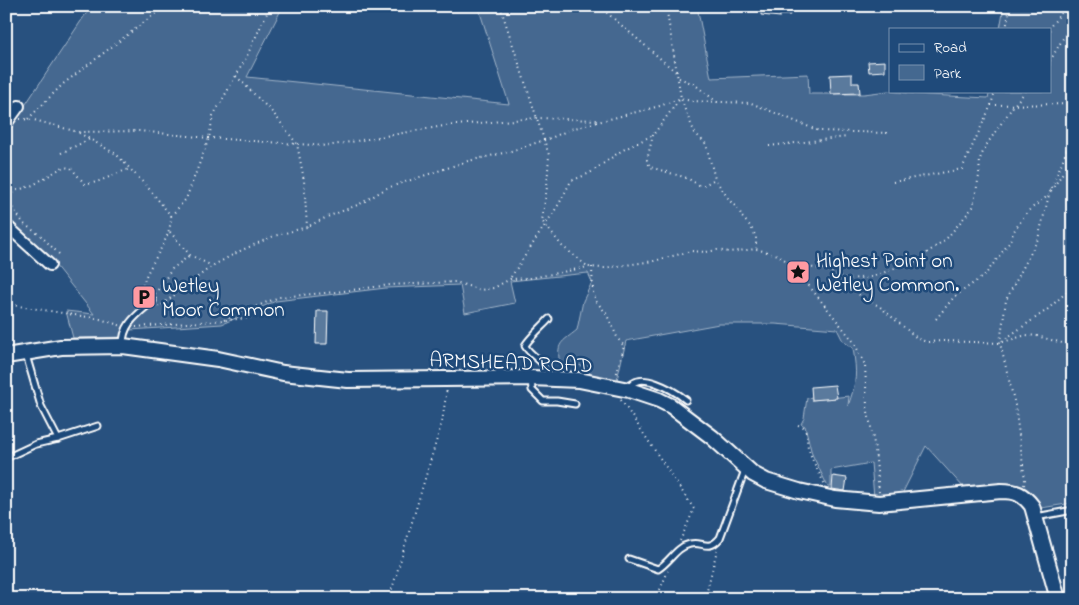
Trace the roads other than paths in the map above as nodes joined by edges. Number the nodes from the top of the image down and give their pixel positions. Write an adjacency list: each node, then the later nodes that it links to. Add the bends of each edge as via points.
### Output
1 (19, 106): 2 (street)
2 (8, 121)
3 (6, 225): 4 (street, via 37,260)
4 (50, 265)
5 (152, 300): 7 (lane, via 126,327)
6 (549, 318): 11 (lane, via 525,346 542,362)
7 (123, 346): 8 (street, ARMSHEAD ROAD, via 61,347); 10 (street, ARMSHEAD ROAD, via 218,359 283,373 348,380)
8 (25, 352): 9 (street, ARMSHEAD ROAD); 16 (lane, via 41,406)
9 (6, 356)
10 (531, 378): 11 (street, ARMSHEAD ROAD); 14 (lane, via 532,390 543,401)
11 (550, 379): 12 (street, ARMSHEAD ROAD, via 579,380)
12 (629, 390): 13 (lane, via 634,382 650,382 662,385); 18 (street, ARMSHEAD ROAD, via 671,406)
13 (686, 400)
14 (575, 404)
15 (98, 426): 16 (lane)
16 (58, 439): 17 (lane, via 36,444)
17 (6, 458)
18 (746, 467): 20 (street, ARMSHEAD ROAD, via 772,483 826,497 879,503 1016,492 1032,506); 21 (lane, via 720,538 714,545 692,543 681,547 658,568)
19 (1073, 510): 20 (lane)
20 (1035, 517): 22 (street)
21 (628, 559)
22 (1058, 599)

